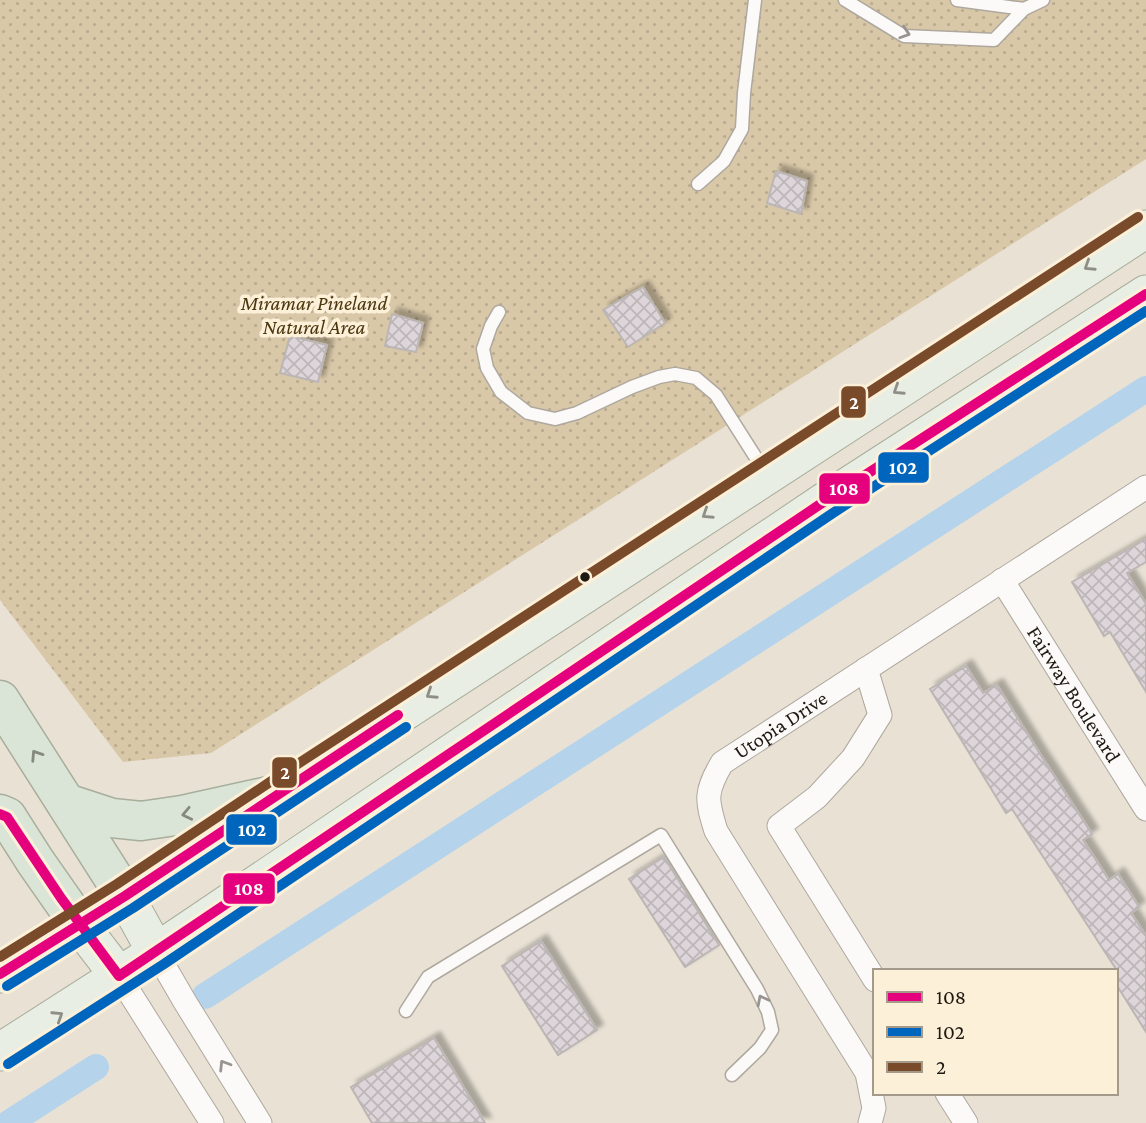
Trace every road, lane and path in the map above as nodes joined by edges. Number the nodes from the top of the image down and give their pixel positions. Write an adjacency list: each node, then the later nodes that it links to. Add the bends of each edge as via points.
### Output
1 (755, 0): 6 (lane, via 742,129 724,161)
2 (845, 0): 5 (lane, one-way to 5, via 904,36 994,40)
3 (957, 0): 5 (lane)
4 (1043, 0): 5 (lane)
5 (1024, 9)
6 (698, 184)
7 (1146, 229): 10 (main road, one-way to 10)
8 (1146, 294): 21 (main road, via 825,501)
9 (499, 312): 10 (lane, via 483,349 487,369 501,392 528,412 555,419 659,377 696,377 716,395)
10 (767, 475): 15 (main road, one-way to 15)
11 (1146, 486): 12 (street, Utopia Drive)
12 (1002, 580): 13 (street, Utopia Drive); 17 (street, Fairway Boulevard)
13 (866, 669): 24 (street, via 880,715 853,758 817,797 779,826); 31 (street, Utopia Drive, via 722,763 711,782 708,806 716,831 867,1073 874,1108)
14 (0, 700): 16 (highway, one-way to 14)
15 (278, 794): 16 (highway, one-way to 16, via 141,821 112,818); 19 (main road)
16 (66, 803): 19 (highway)
17 (1146, 809)
18 (0, 814): 20 (highway, via 7,817)
19 (125, 895): 20 (main road); 21 (main road)
20 (79, 924): 22 (main road); 23 (main road)
21 (156, 952): 23 (main road); 30 (street, one-way to 21)
22 (0, 974)
23 (119, 976): 26 (main road, one-way to 23); 29 (street)
24 (873, 978)
25 (406, 1012): 27 (lane, one-way to 25, via 772,1030 768,1012 661,835 428,978)
26 (0, 1052)
27 (732, 1075)
28 (948, 1095): 32 (street)
29 (212, 1123)
30 (260, 1123)
31 (870, 1123)
32 (965, 1123)

